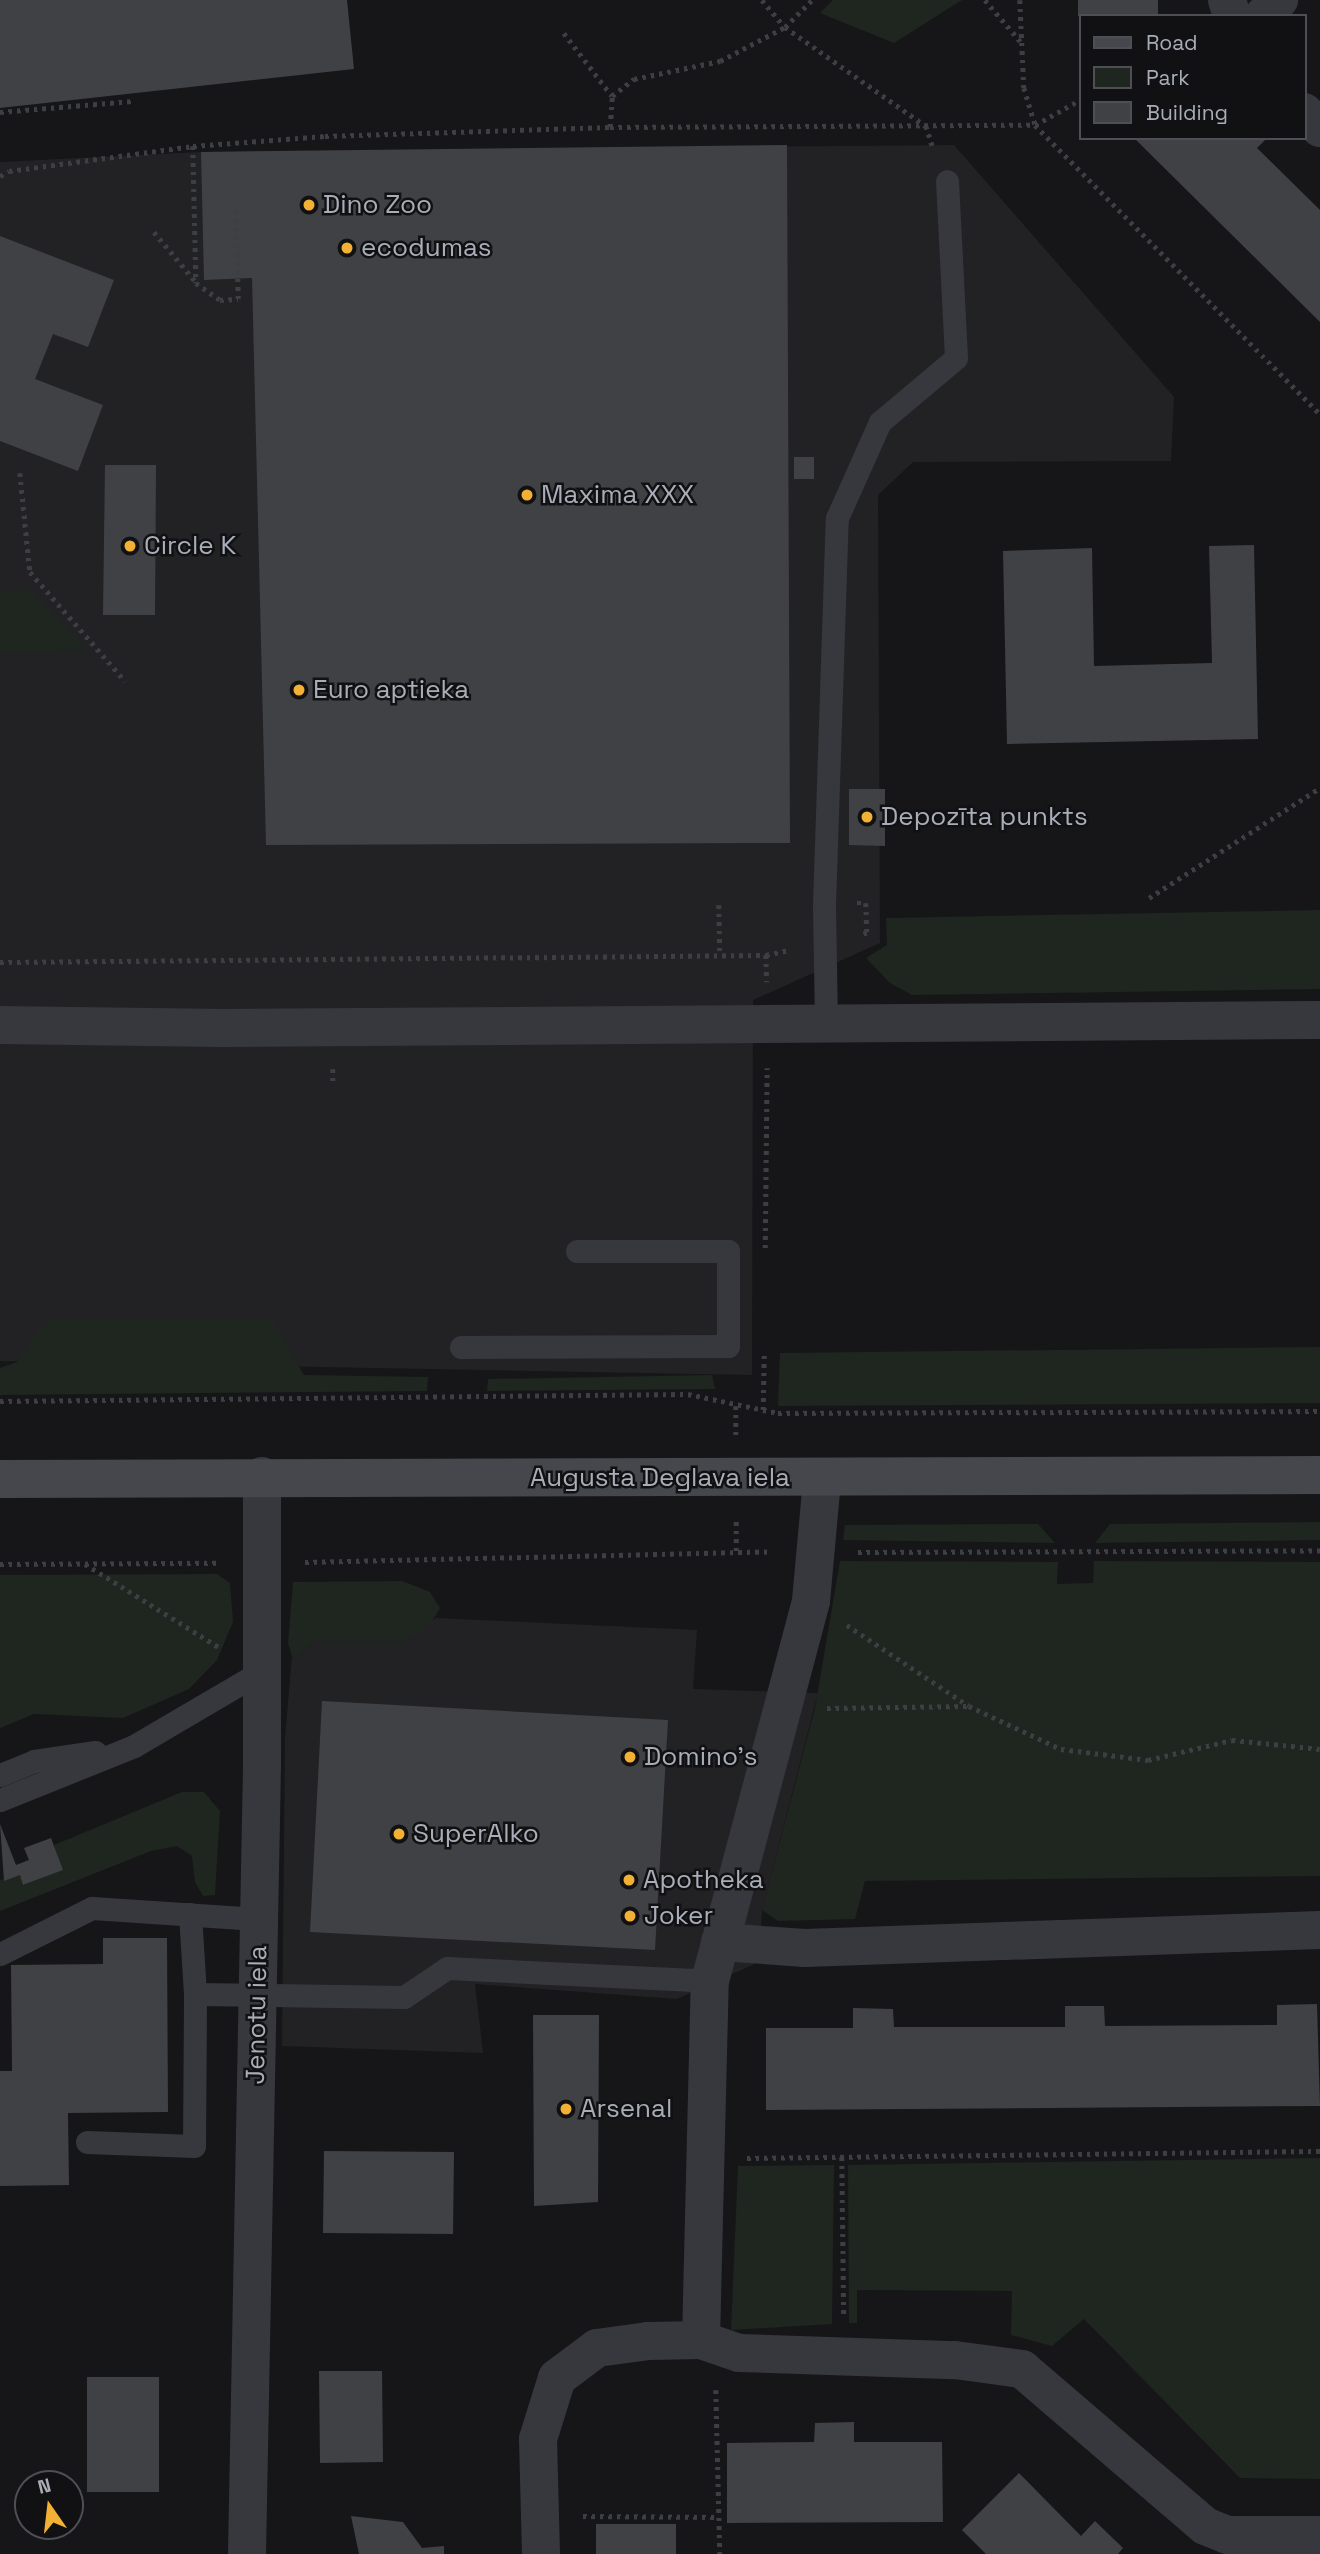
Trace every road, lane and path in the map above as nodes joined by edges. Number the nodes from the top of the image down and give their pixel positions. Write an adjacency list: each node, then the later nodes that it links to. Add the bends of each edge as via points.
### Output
1 (762, 0): 7 (path)
2 (812, 0): 7 (path)
3 (985, 0): 9 (path)
4 (1020, 0): 9 (path)
5 (1279, 0): 6 (street)
6 (1264, 14)
7 (785, 27): 10 (path, via 720,61 634,79); 16 (path)
8 (564, 33): 10 (path)
9 (1021, 42): 15 (path, via 1024,88)
10 (612, 96): 17 (path)
11 (133, 101): 13 (path)
12 (1078, 101): 15 (path)
13 (0, 112)
14 (1306, 114): 18 (street)
15 (1035, 125): 16 (path); 25 (path)
16 (926, 126): 17 (path)
17 (610, 127): 19 (path, via 325,136)
18 (1320, 128)
19 (192, 146): 20 (path, via 9,171); 24 (path)
20 (0, 176)
21 (947, 181): 35 (lane, via 956,358 880,422 837,518 824,904)
22 (236, 209): 24 (path, via 238,299 220,300)
23 (154, 232): 24 (path)
24 (197, 283)
25 (1320, 414)
26 (20, 473): 27 (path, via 30,572)
27 (125, 681)
28 (1320, 788): 29 (path)
29 (1149, 898)
30 (719, 905): 31 (path)
31 (720, 955): 32 (path); 34 (path, via 766,955)
32 (0, 962)
33 (1320, 1020): 35 (street)
34 (768, 1022): 35 (street); 36 (street, via 223,1028); 40 (path)
35 (826, 1022)
36 (0, 1025)
37 (333, 1062): 38 (path)
38 (333, 1085)
39 (577, 1251): 42 (lane, via 728,1251 728,1346)
40 (765, 1258)
41 (764, 1341): 44 (path)
42 (461, 1347)
43 (0, 1401): 44 (path, via 688,1394)
44 (763, 1410): 45 (path)
45 (1320, 1411)
46 (1320, 1475): 49 (main road, Augusta Deglava iela)
47 (262, 1476): 48 (main road, Augusta Deglava iela); 49 (main road, Augusta Deglava iela); 52 (street, Jenotu iela)
48 (0, 1479)
49 (822, 1479): 51 (street)
50 (1320, 1550): 51 (path)
51 (819, 1551): 52 (path); 55 (street)
52 (262, 1563): 54 (path); 56 (street, Jenotu iela)
53 (0, 1564): 54 (path)
54 (84, 1564): 56 (path)
55 (811, 1601): 57 (street); 58 (path)
56 (260, 1672): 59 (lane); 64 (street, Jenotu iela)
57 (780, 1706): 58 (path); 66 (street)
58 (969, 1706): 60 (path, via 1061,1749 1148,1760 1232,1740)
59 (134, 1746): 61 (lane, via 34,1761); 62 (lane)
60 (1320, 1749)
61 (0, 1775)
62 (0, 1800)
63 (190, 1914): 64 (lane); 67 (lane, via 92,1908); 70 (lane)
64 (258, 1919): 69 (street, Jenotu iela)
65 (1320, 1930): 66 (street, via 805,1948)
66 (720, 1942): 68 (street)
67 (0, 1955)
68 (710, 1981): 69 (lane, via 447,1968 404,1997); 74 (street)
69 (258, 1992): 70 (lane); 80 (street, Jenotu iela)
70 (195, 1994): 71 (lane, via 194,2146)
71 (88, 2142)
72 (1320, 2151): 73 (path)
73 (842, 2157): 74 (path); 76 (path)
74 (705, 2159): 75 (street)
75 (701, 2340): 76 (street, via 739,2353); 77 (street, via 597,2348 556,2378 538,2439); 78 (path, via 716,2385)
76 (845, 2358): 79 (street, via 956,2360 1022,2369 1205,2526 1227,2535)
77 (540, 2515): 78 (path); 81 (street)
78 (719, 2517): 82 (path)
79 (1320, 2535)
80 (247, 2554)
81 (541, 2554)
82 (720, 2554)

